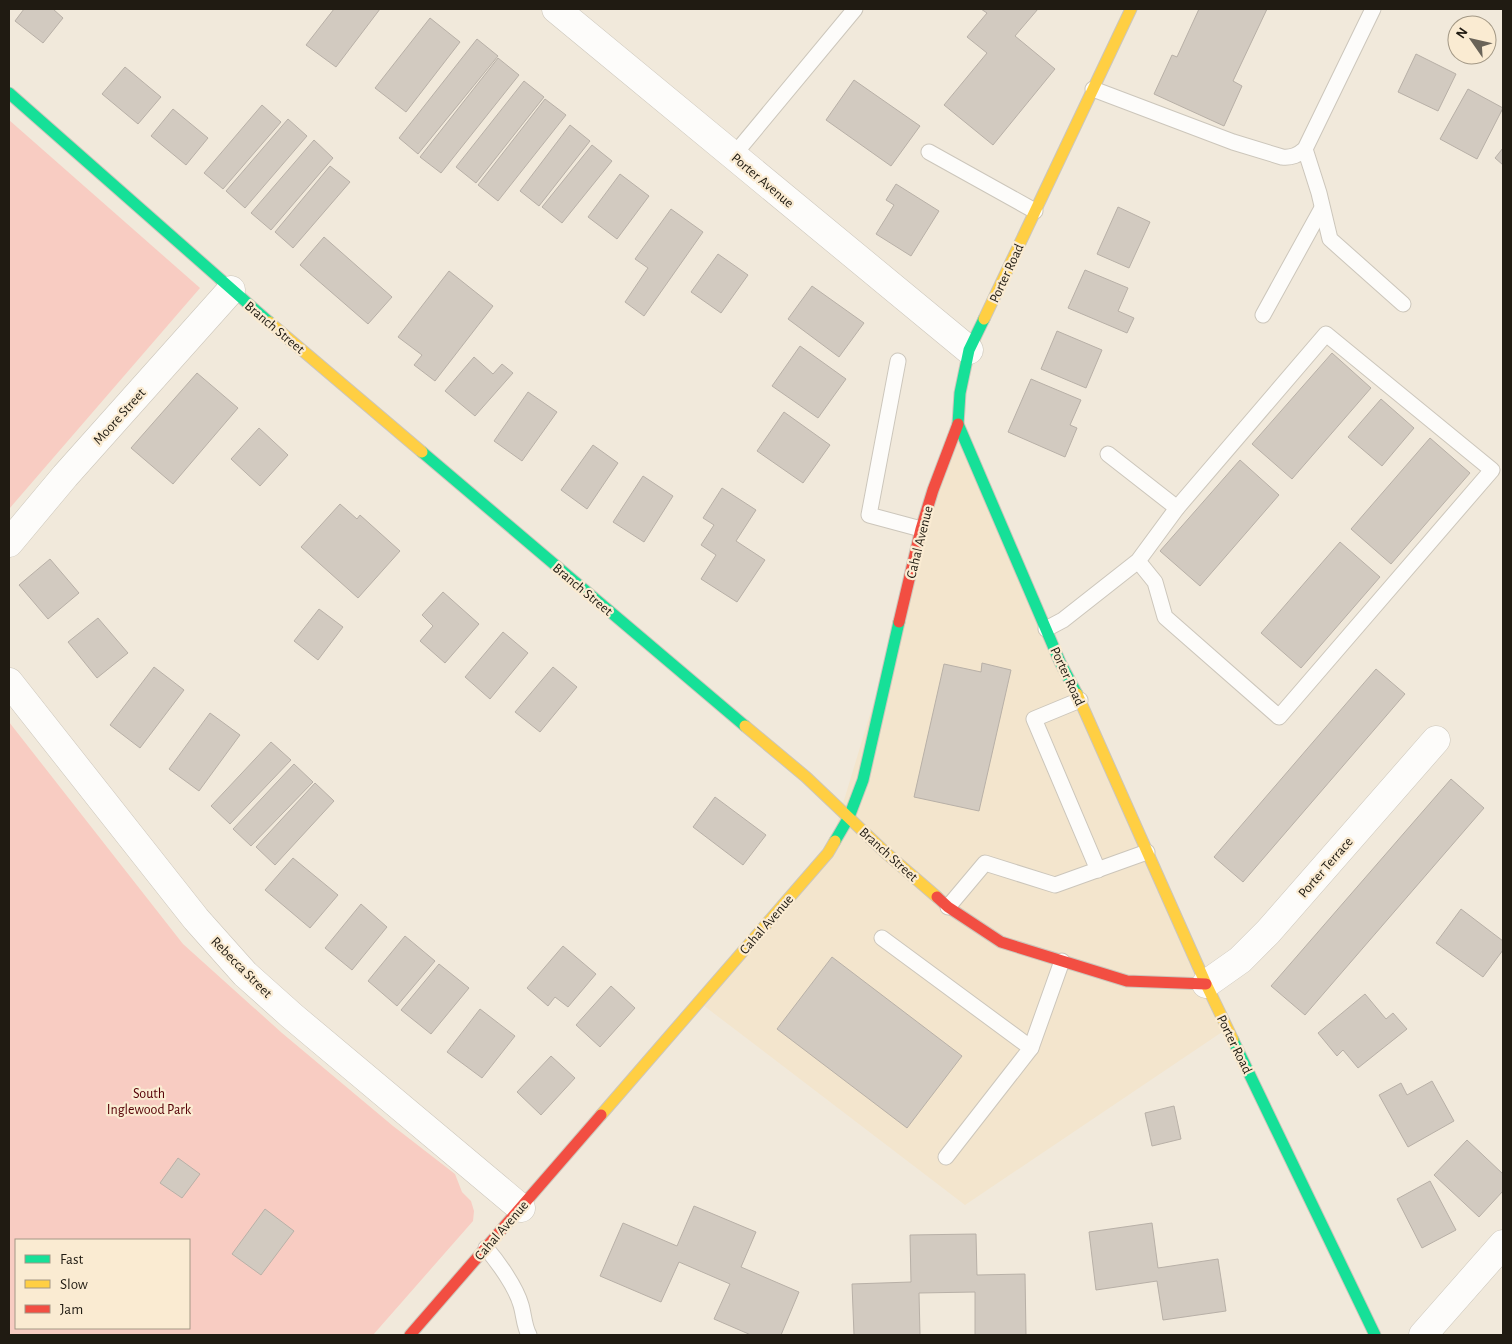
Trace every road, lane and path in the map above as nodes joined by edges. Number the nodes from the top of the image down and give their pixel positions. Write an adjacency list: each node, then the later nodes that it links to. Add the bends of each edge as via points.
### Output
1 (556, 9): 9 (street, Porter Avenue)
2 (854, 9): 9 (lane)
3 (1131, 9): 5 (street, Porter Road)
4 (1373, 9): 7 (lane)
5 (1094, 89): 7 (lane, via 1233,142 1282,157 1289,158); 11 (street, Porter Road)
6 (9, 93): 12 (street, Branch Street)
7 (1305, 148): 10 (lane)
8 (929, 152): 11 (lane)
9 (734, 156): 15 (street, Porter Avenue)
10 (1322, 208): 13 (lane, via 1330,239); 14 (lane)
11 (1035, 211): 15 (street, Porter Road)
12 (231, 290): 21 (street, Moore Street); 27 (street, Branch Street, via 806,777)
13 (1403, 304)
14 (1263, 315)
15 (970, 350): 17 (street, Porter Road, via 960,393)
16 (898, 361): 20 (lane, via 870,515)
17 (958, 424): 20 (street, Cahal Avenue); 23 (street, Porter Road)
18 (1108, 454): 19 (lane)
19 (1177, 508): 22 (lane); 22 (lane, via 1326,334 1492,470 1279,717 1165,617 1155,582)
20 (921, 529): 27 (street, Cahal Avenue, via 863,780)
21 (9, 544)
22 (1138, 561): 23 (lane, via 1063,620)
23 (1046, 629): 25 (street, Porter Road)
24 (9, 682): 36 (street, Rebecca Street, via 196,919 245,974)
25 (1080, 700): 28 (street, Porter Road); 29 (lane, via 1034,719)
26 (1436, 740): 33 (street, Porter Terrace, via 1268,932 1240,960)
27 (849, 817): 30 (street, Branch Street); 36 (street, Cahal Avenue, via 828,853)
28 (1148, 852): 29 (lane); 33 (street, Porter Road)
29 (1098, 870): 30 (lane, via 1055,885 985,863)
30 (948, 906): 32 (street, Branch Street, via 1001,942)
31 (882, 938): 34 (lane)
32 (1062, 961): 33 (street, Branch Street, via 1127,981); 34 (lane)
33 (1206, 984): 41 (street, Porter Road)
34 (1031, 1048): 35 (lane)
35 (946, 1156)
36 (521, 1208): 38 (street, Cahal Avenue)
37 (1503, 1244): 42 (street)
38 (486, 1248): 39 (street, Cahal Avenue); 40 (lane, via 498,1262 521,1304)
39 (410, 1335)
40 (530, 1335)
41 (1375, 1335)
42 (1423, 1335)

